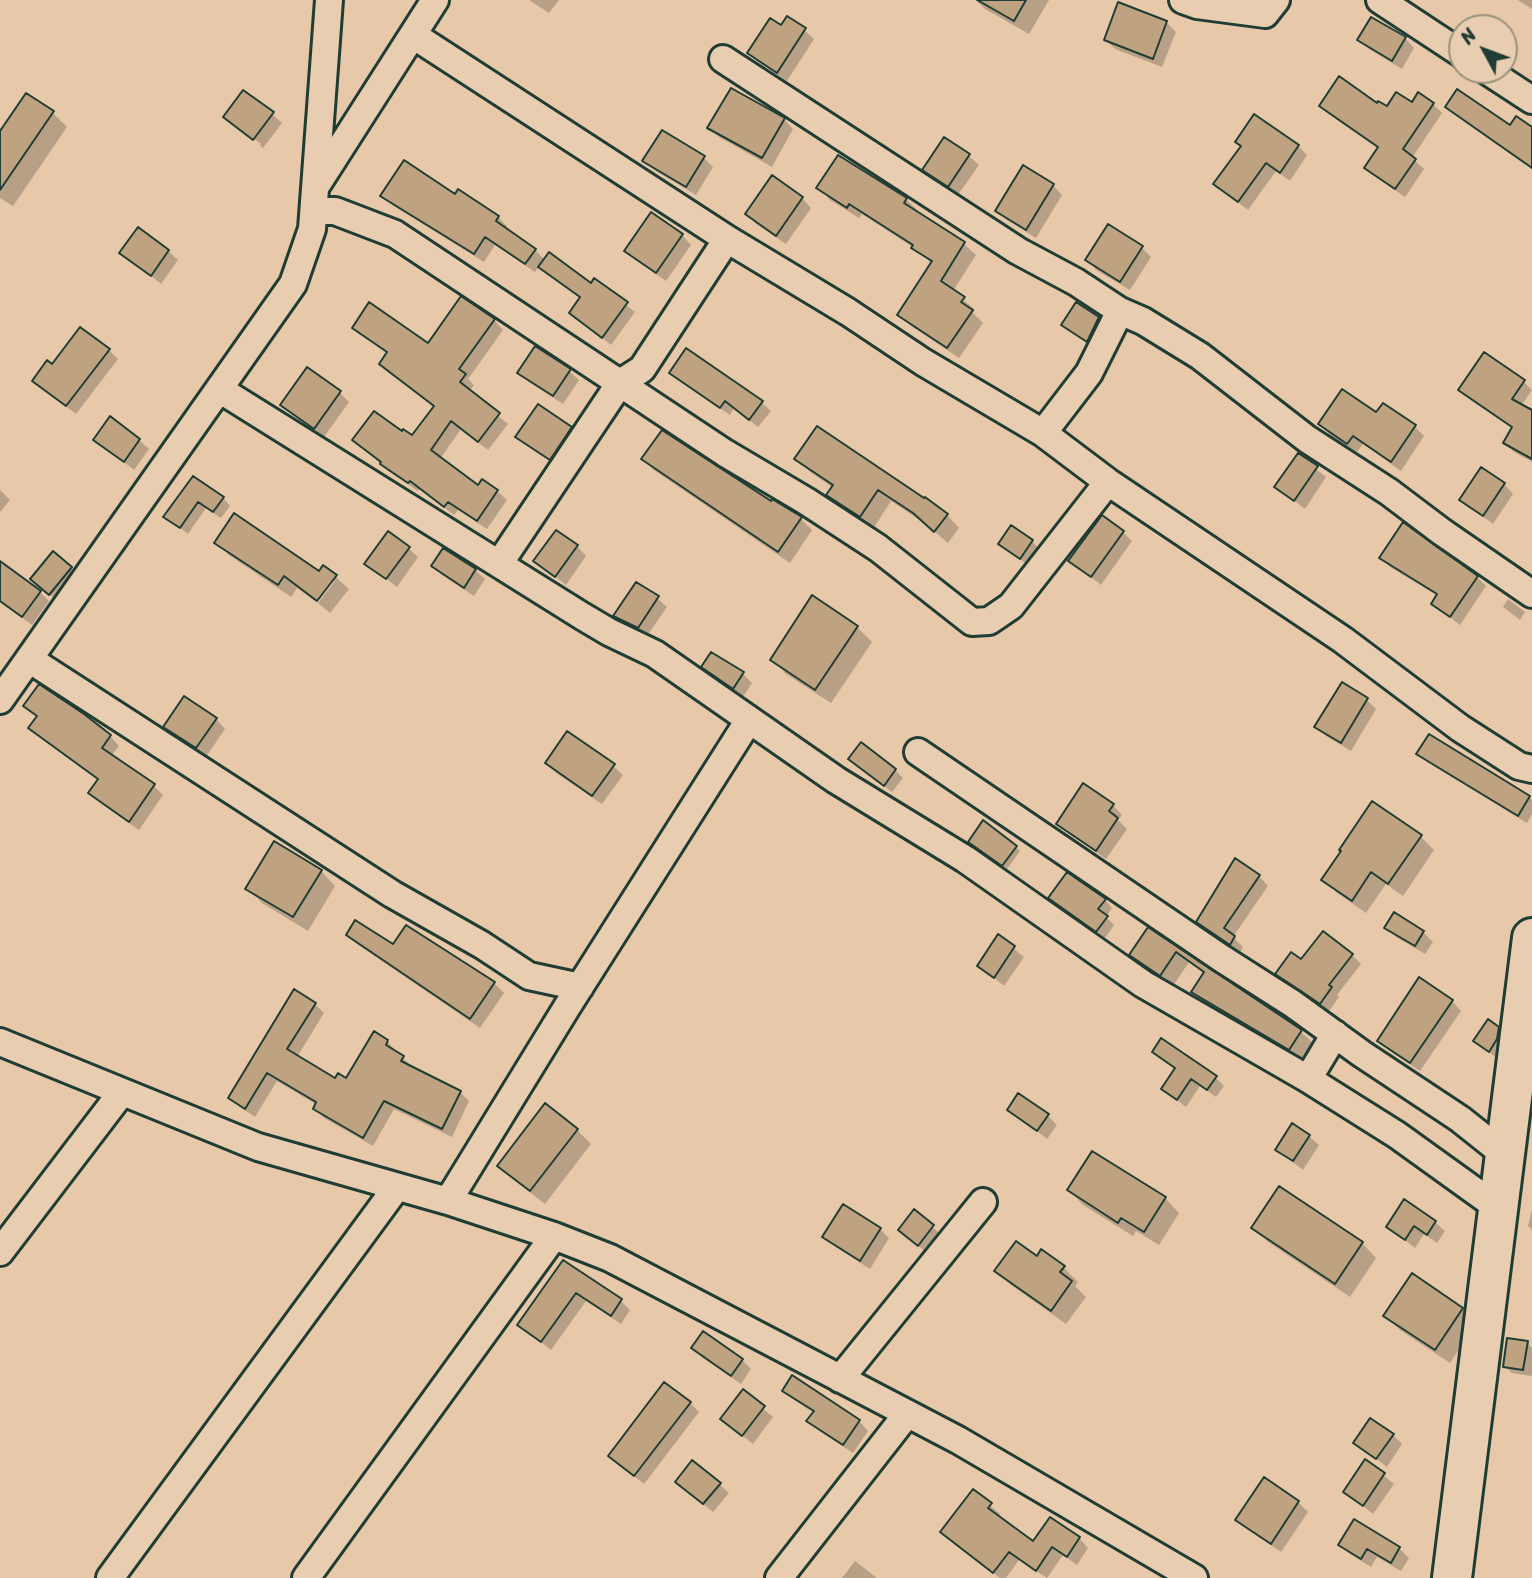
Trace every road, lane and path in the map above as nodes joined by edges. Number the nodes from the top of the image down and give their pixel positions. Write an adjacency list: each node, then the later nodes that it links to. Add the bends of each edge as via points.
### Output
1 (329, 0): 11 (street)
2 (435, 0): 6 (street)
3 (1183, 0): 4 (street, via 1265,14)
4 (1276, 0)
5 (1380, 0): 7 (street)
6 (413, 35): 11 (street); 12 (street)
7 (1448, 45)
8 (723, 59): 13 (street, via 1017,251)
9 (1507, 84): 10 (street)
10 (1532, 100)
11 (314, 199): 14 (street, via 395,234); 15 (street, via 312,229 293,284)
12 (727, 239): 14 (street, via 642,369); 16 (street)
13 (1119, 310): 16 (street, via 1089,373); 19 (street, via 1200,356 1307,439)
14 (620, 383): 17 (street, via 878,548 972,622 989,621 1011,606); 18 (street)
15 (219, 389): 18 (street); 20 (street)
16 (1043, 433): 17 (street)
17 (1108, 482): 24 (street, via 1343,640 1460,728)
18 (499, 564): 22 (street, via 609,632 655,654)
19 (1532, 594)
20 (29, 659): 21 (street); 26 (street, via 392,894 529,976)
21 (0, 700)
22 (749, 720): 26 (street); 30 (street, via 965,859 1143,984)
23 (918, 752): 28 (street)
24 (1532, 769)
25 (1532, 938): 27 (street)
26 (580, 987): 35 (street)
27 (1528, 1004): 32 (street)
28 (1335, 1034): 30 (street); 33 (street)
29 (0, 1042): 31 (street)
30 (1308, 1079): 37 (street, via 1397,1135)
31 (121, 1091): 34 (street, via 258,1147); 39 (street)
32 (1521, 1106): 33 (street)
33 (1504, 1154): 37 (street)
34 (396, 1188): 35 (street); 42 (street)
35 (448, 1201): 38 (street)
36 (983, 1202): 40 (street)
37 (1497, 1207): 46 (street)
38 (554, 1236): 40 (street, via 610,1258); 43 (street)
39 (0, 1252)
40 (840, 1379): 41 (street)
41 (907, 1414): 44 (street); 45 (street)
42 (110, 1578)
43 (306, 1578)
44 (779, 1578)
45 (1194, 1578)
46 (1452, 1578)

